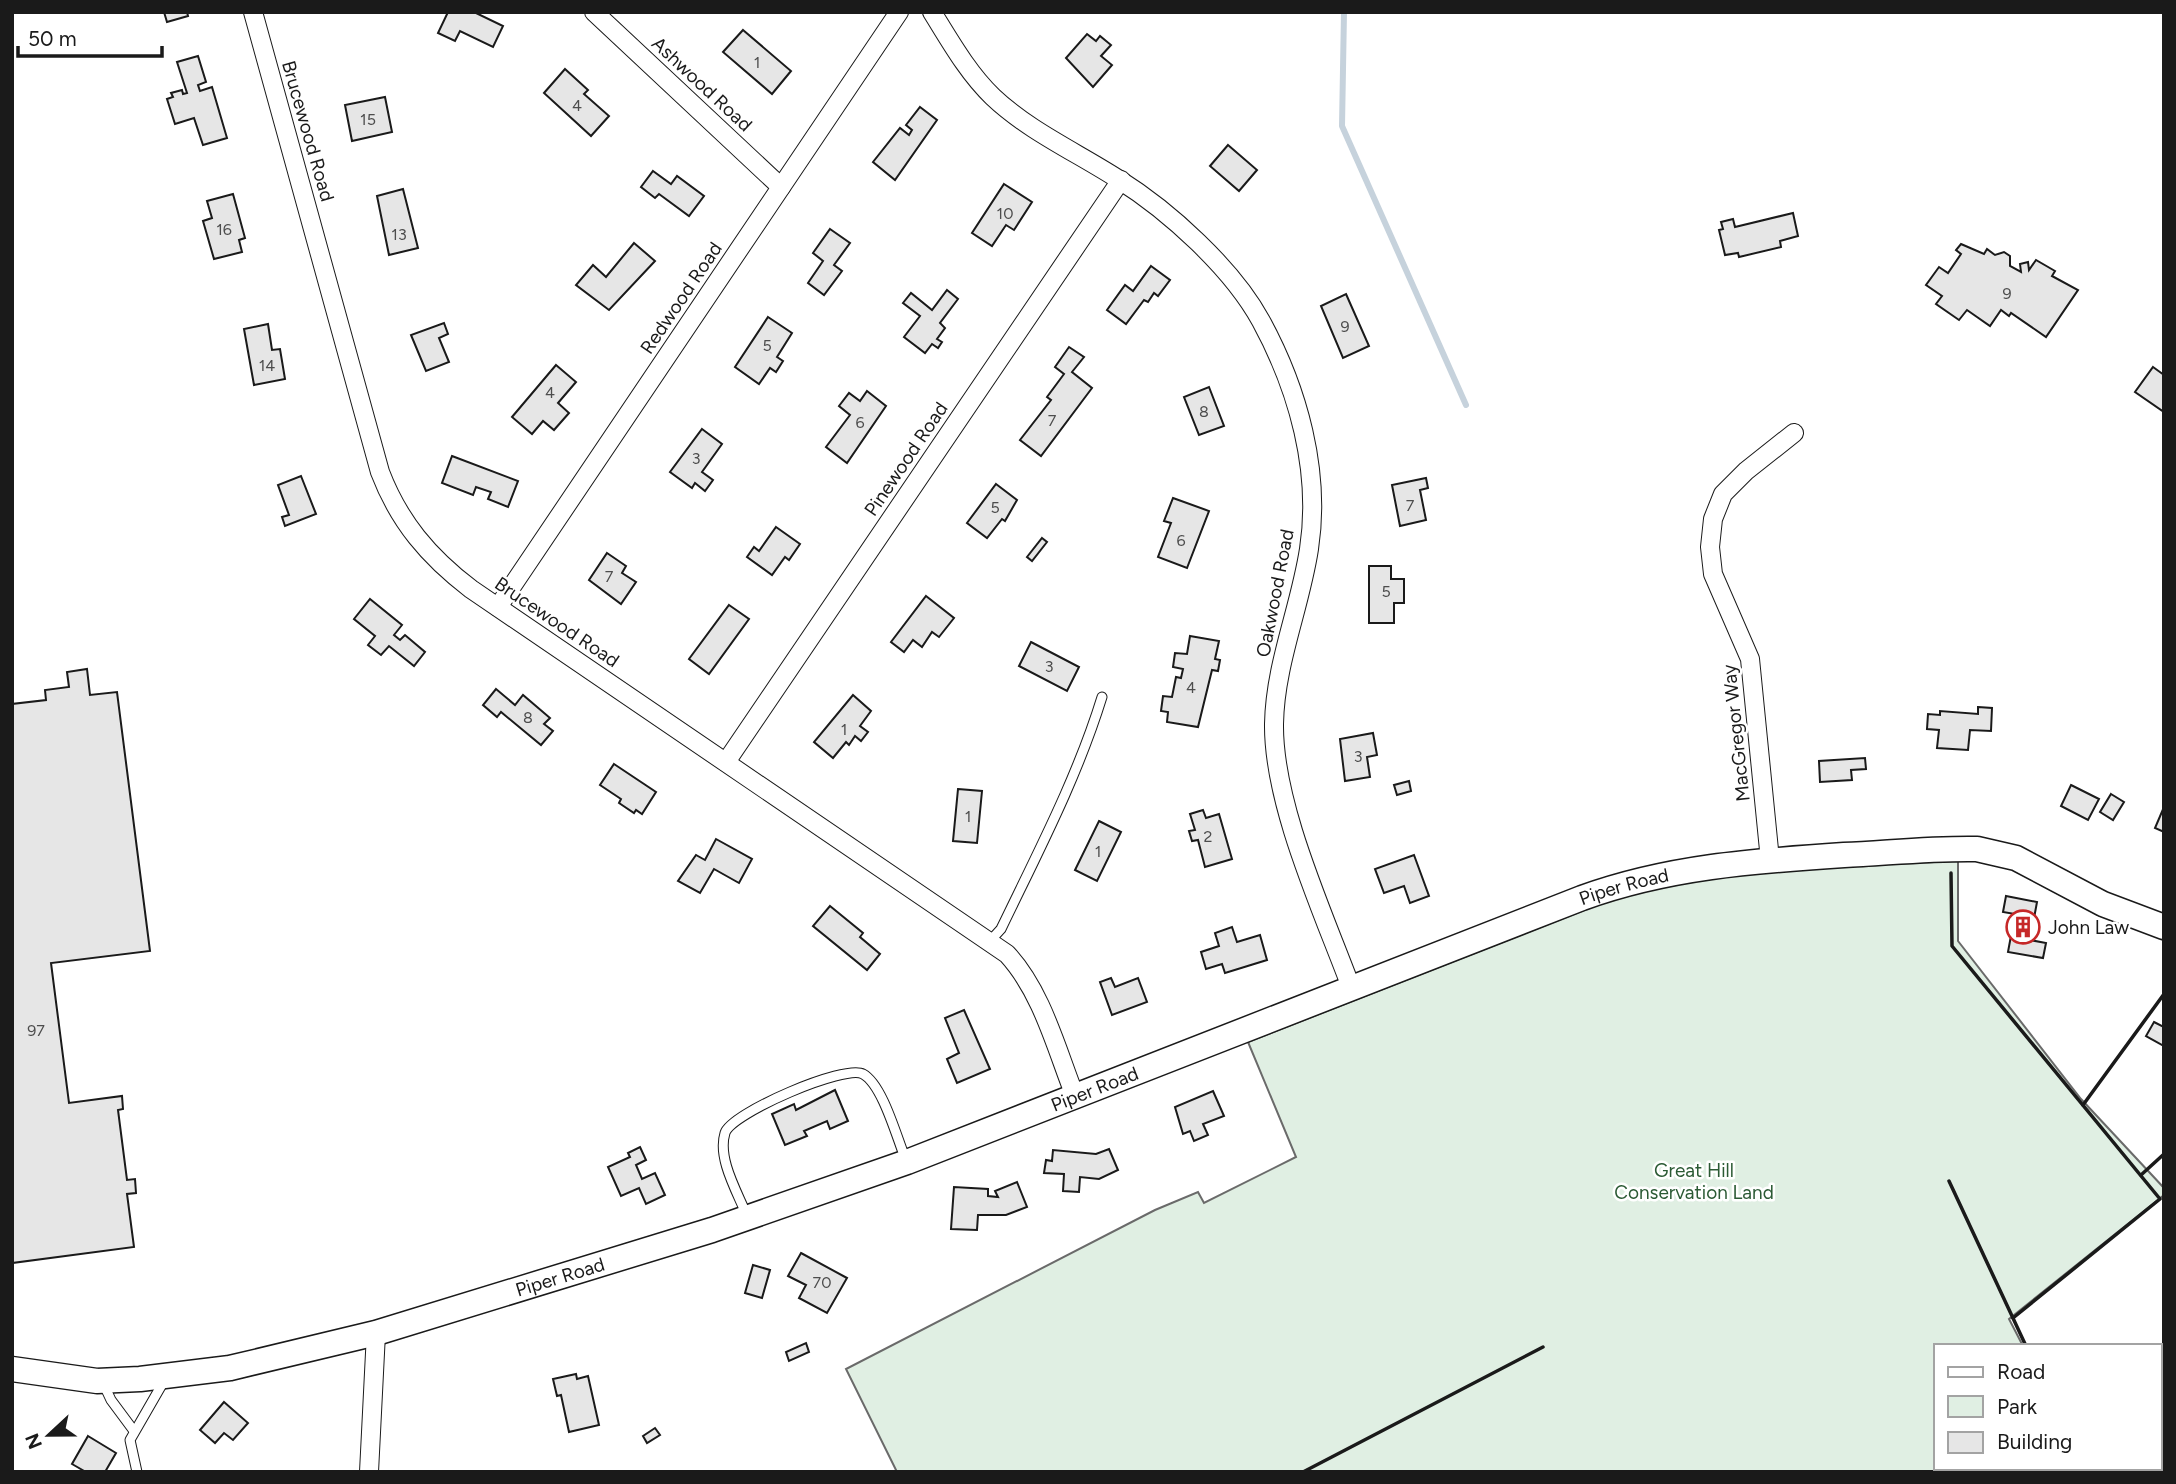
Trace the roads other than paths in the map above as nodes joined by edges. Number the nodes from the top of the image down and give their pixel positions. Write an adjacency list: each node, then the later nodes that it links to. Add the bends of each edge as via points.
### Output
1 (253, 12): 8 (street, Brucewood Road, via 390,498 430,554)
2 (594, 12): 6 (street, Ashwood Road)
3 (899, 12): 6 (street, Redwood Road)
4 (932, 12): 5 (street, Oakwood Road, via 992,96 1020,119)
5 (1121, 180): 10 (street, Pinewood Road); 14 (street, Oakwood Road, via 1188,234 1228,275 1260,319 1291,386 1312,488 1309,549 1278,680 1274,726 1284,794)
6 (781, 187): 8 (street, Redwood Road)
7 (1794, 433): 11 (street, MacGregor Way, via 1723,494 1713,519 1710,547 1713,573 1750,659)
8 (498, 607): 10 (street, Brucewood Road)
9 (1102, 697): 13 (lane, via 1069,789 1001,929)
10 (726, 762): 13 (street, Brucewood Road)
11 (1770, 860): 12 (street, Piper Road, via 1987,850 2026,862 2103,904); 14 (street, Piper Road, via 1689,869 1614,887)
12 (2164, 927)
13 (990, 941): 15 (street, Brucewood Road, via 1007,954 1028,982)
14 (1352, 990): 15 (street, Piper Road)
15 (1075, 1096): 16 (street, Piper Road)
16 (906, 1162): 17 (street, Piper Road); 17 (lane, via 879,1092 864,1074 846,1071 752,1110 730,1124 724,1153)
17 (748, 1218): 18 (street, Piper Road)
18 (376, 1333): 20 (street, Piper Road, via 230,1368); 24 (street)
19 (12, 1368): 21 (street, Piper Road)
20 (167, 1376): 21 (street, Piper Road); 22 (lane)
21 (102, 1381): 22 (lane)
22 (135, 1431): 23 (lane, via 130,1440)
23 (137, 1472)
24 (369, 1472)

